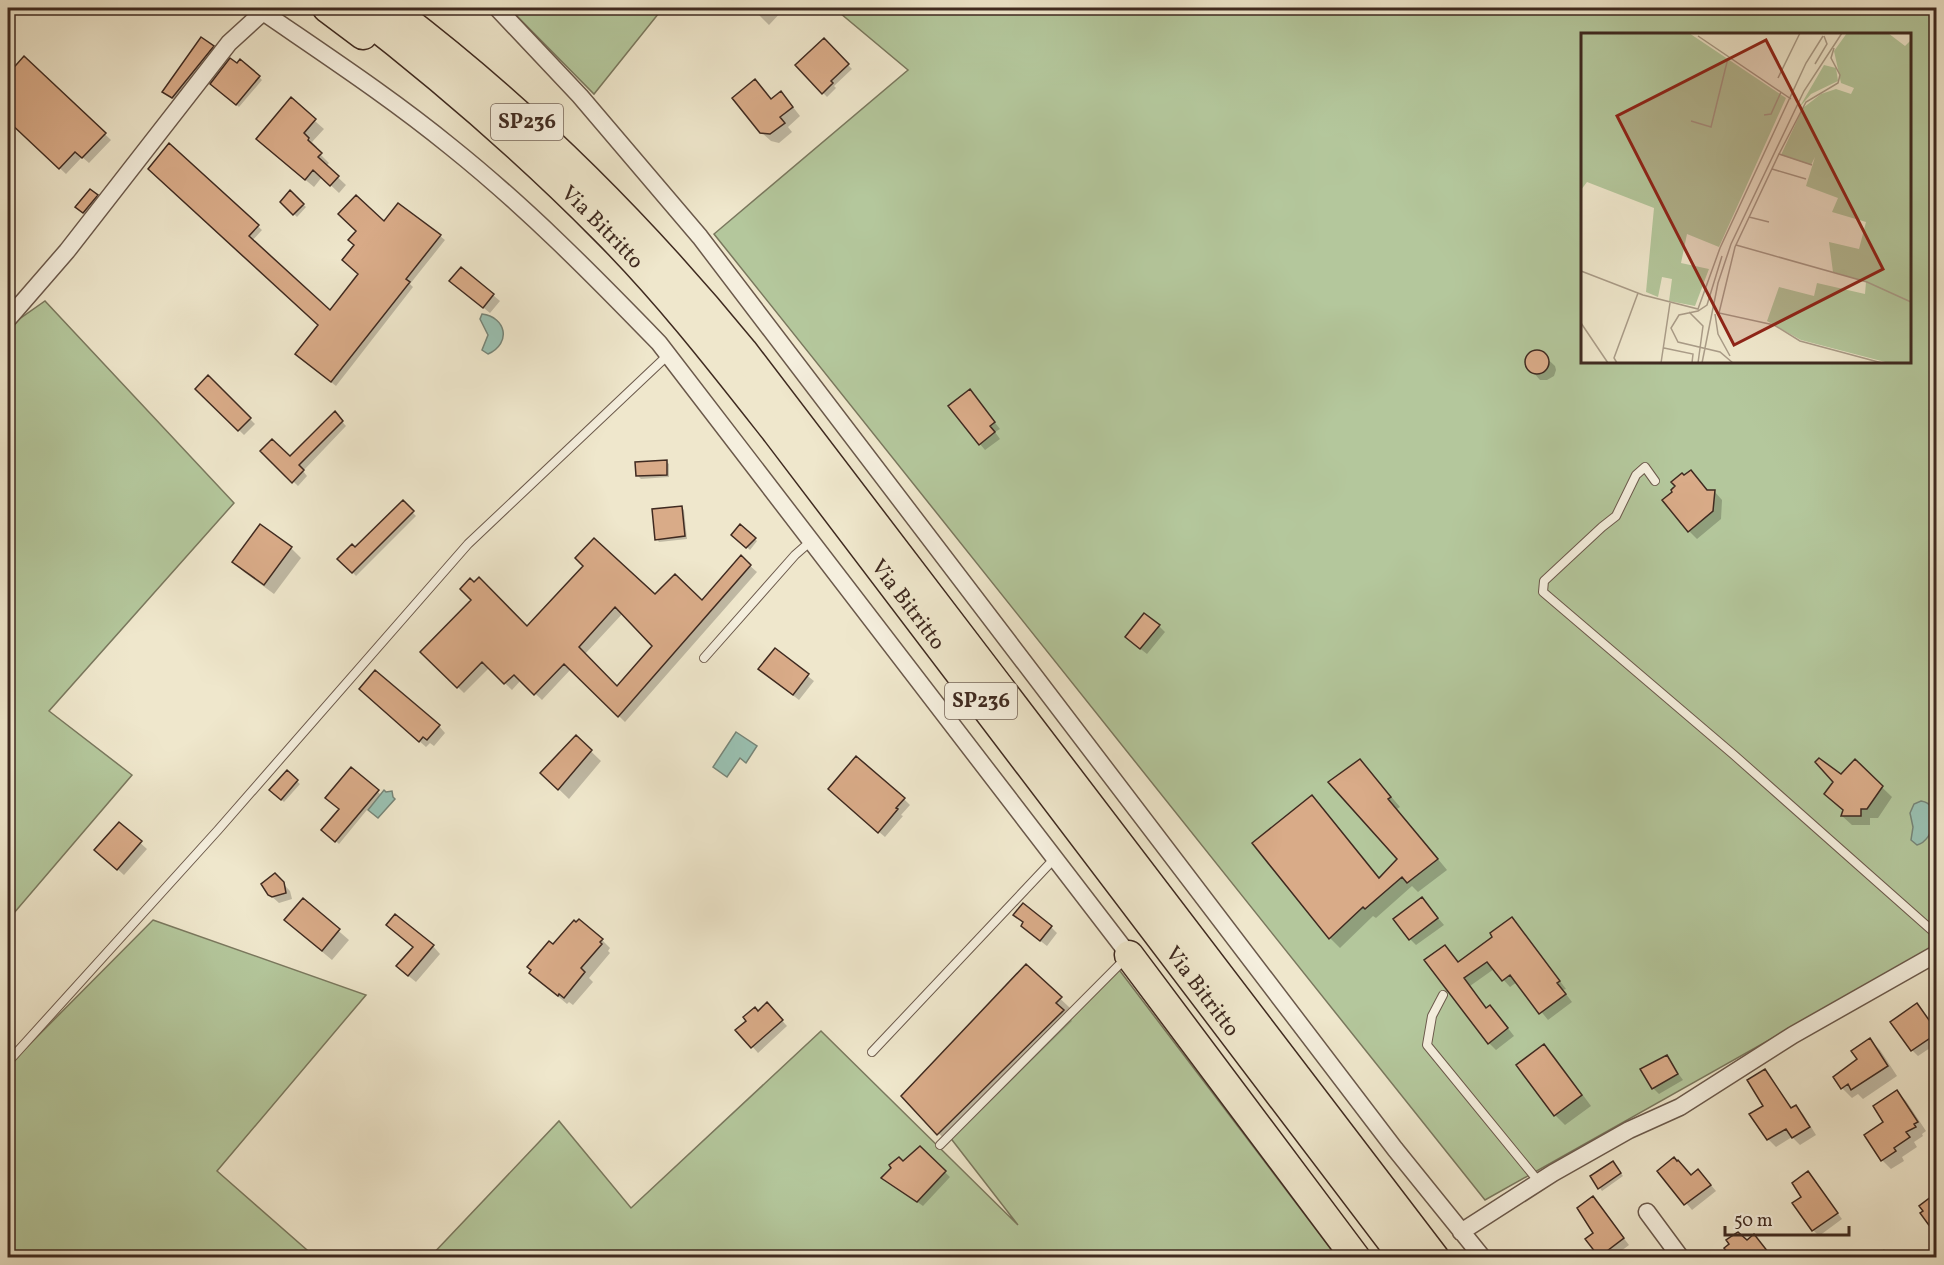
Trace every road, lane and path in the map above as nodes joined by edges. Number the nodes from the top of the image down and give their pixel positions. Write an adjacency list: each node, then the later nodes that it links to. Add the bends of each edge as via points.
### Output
1 (327, 8): 6 (highway, via 471,121)
2 (352, 8): 6 (highway, Via Bitritto / SP236)
3 (390, 8): 7 (highway, Via Bitritto / SP236, via 485,83)
4 (414, 8): 7 (highway, via 463,46 565,139 599,174)
5 (497, 8): 23 (street, via 580,96 700,237)
6 (535, 162): 25 (highway, Via Bitritto / SP236, via 613,238 728,370)
7 (654, 249): 26 (highway, Via Bitritto / SP236, via 743,351)
8 (8, 319): 9 (street, via 67,250 229,42 263,12 452,147 574,256)
9 (668, 356): 11 (street); 19 (lane, via 468,544)
10 (1655, 482): 14 (lane, via 1645,467 1636,475 1616,516 1544,581 1543,592)
11 (811, 541): 12 (lane); 13 (street)
12 (704, 658)
13 (1055, 858): 16 (street); 18 (lane)
14 (1936, 934)
15 (1936, 954): 21 (street, via 1793,1035 1680,1107 1629,1130)
16 (1129, 955): 20 (lane); 24 (highway)
17 (1443, 995): 21 (lane, via 1432,1016 1427,1045)
18 (872, 1052)
19 (8, 1062)
20 (940, 1145)
21 (1539, 1182): 23 (street)
22 (1647, 1212): 28 (street)
23 (1461, 1232): 27 (street)
24 (1356, 1257)
25 (1404, 1257)
26 (1435, 1257)
27 (1483, 1257)
28 (1681, 1257)

